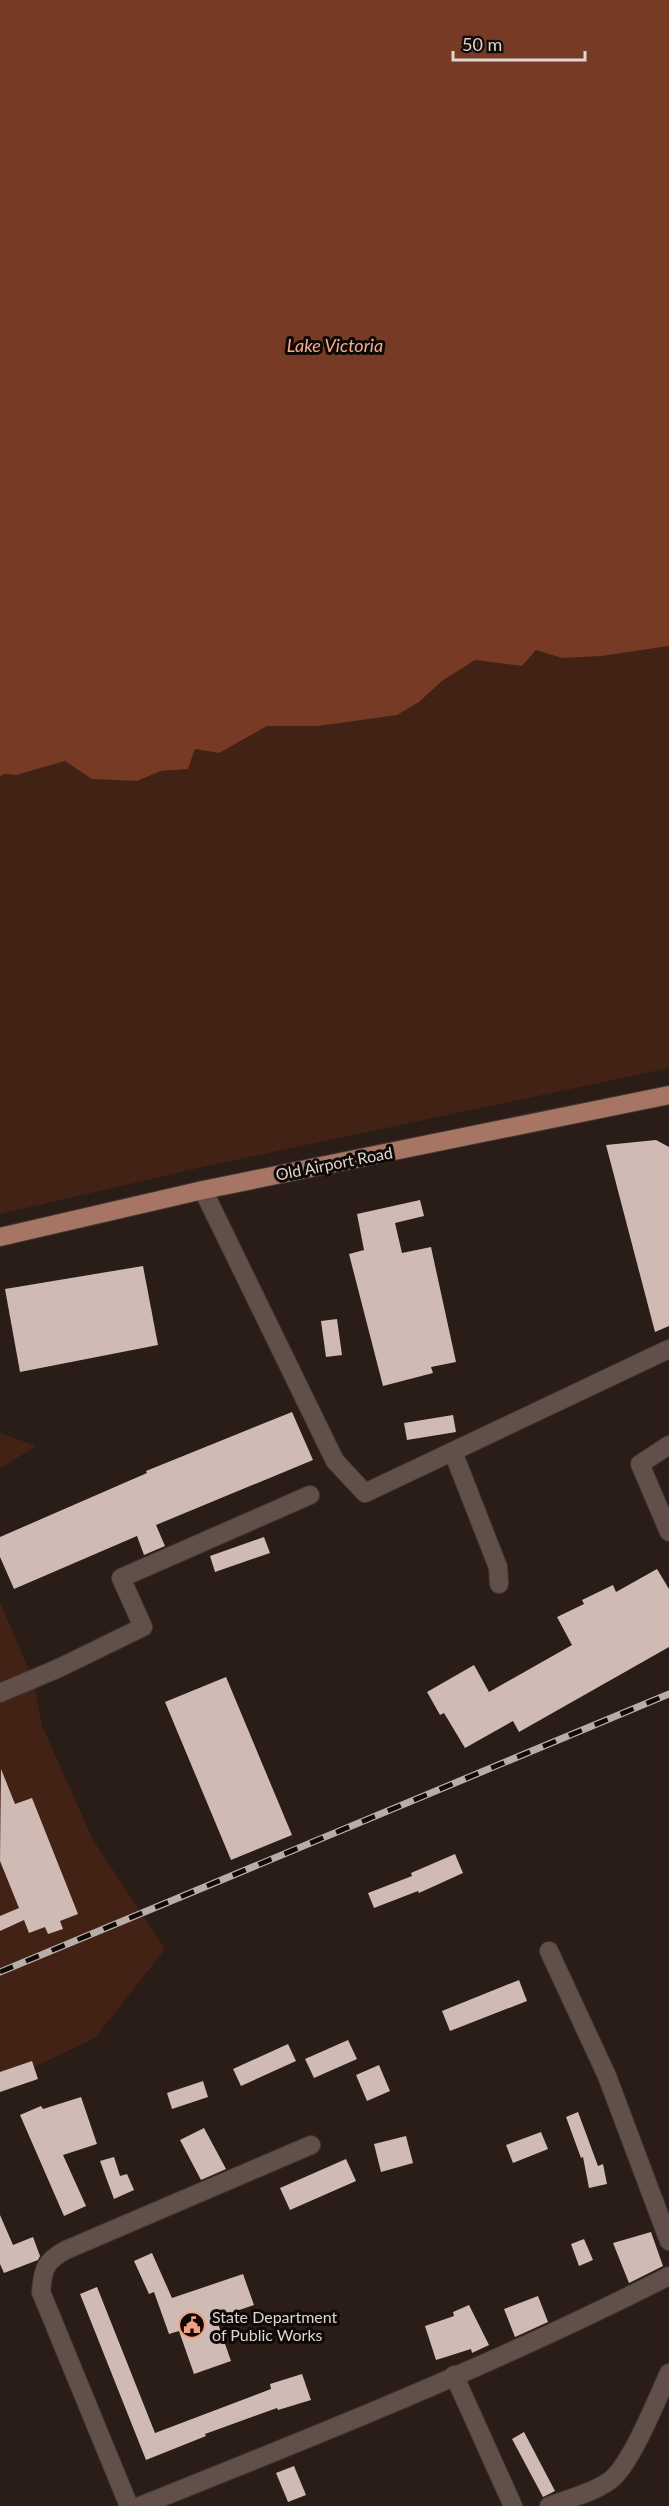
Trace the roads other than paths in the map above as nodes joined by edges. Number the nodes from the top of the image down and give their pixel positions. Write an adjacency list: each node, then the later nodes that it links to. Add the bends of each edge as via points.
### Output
1 (669, 1095): 2 (main road, Old Airport Road)
2 (203, 1190): 3 (main road, Old Airport Road); 6 (street, via 335,1461 357,1485 365,1493)
3 (0, 1237)
4 (669, 1349): 6 (street)
5 (669, 1445): 8 (street, via 640,1464)
6 (453, 1452): 9 (street, via 498,1567)
7 (310, 1495): 10 (street, via 121,1578 143,1627)
8 (669, 1532)
9 (499, 1584)
10 (0, 1693)
11 (549, 1951): 13 (street, via 607,2076)
12 (311, 2145): 17 (street, via 66,2250 51,2258 42,2273 41,2292)
13 (669, 2241)
14 (669, 2276): 16 (street, via 596,2313)
15 (669, 2373): 20 (street, via 625,2463 613,2478)
16 (454, 2375): 18 (street); 19 (street)
17 (129, 2506)
18 (140, 2506)
19 (513, 2506)
20 (549, 2506)

